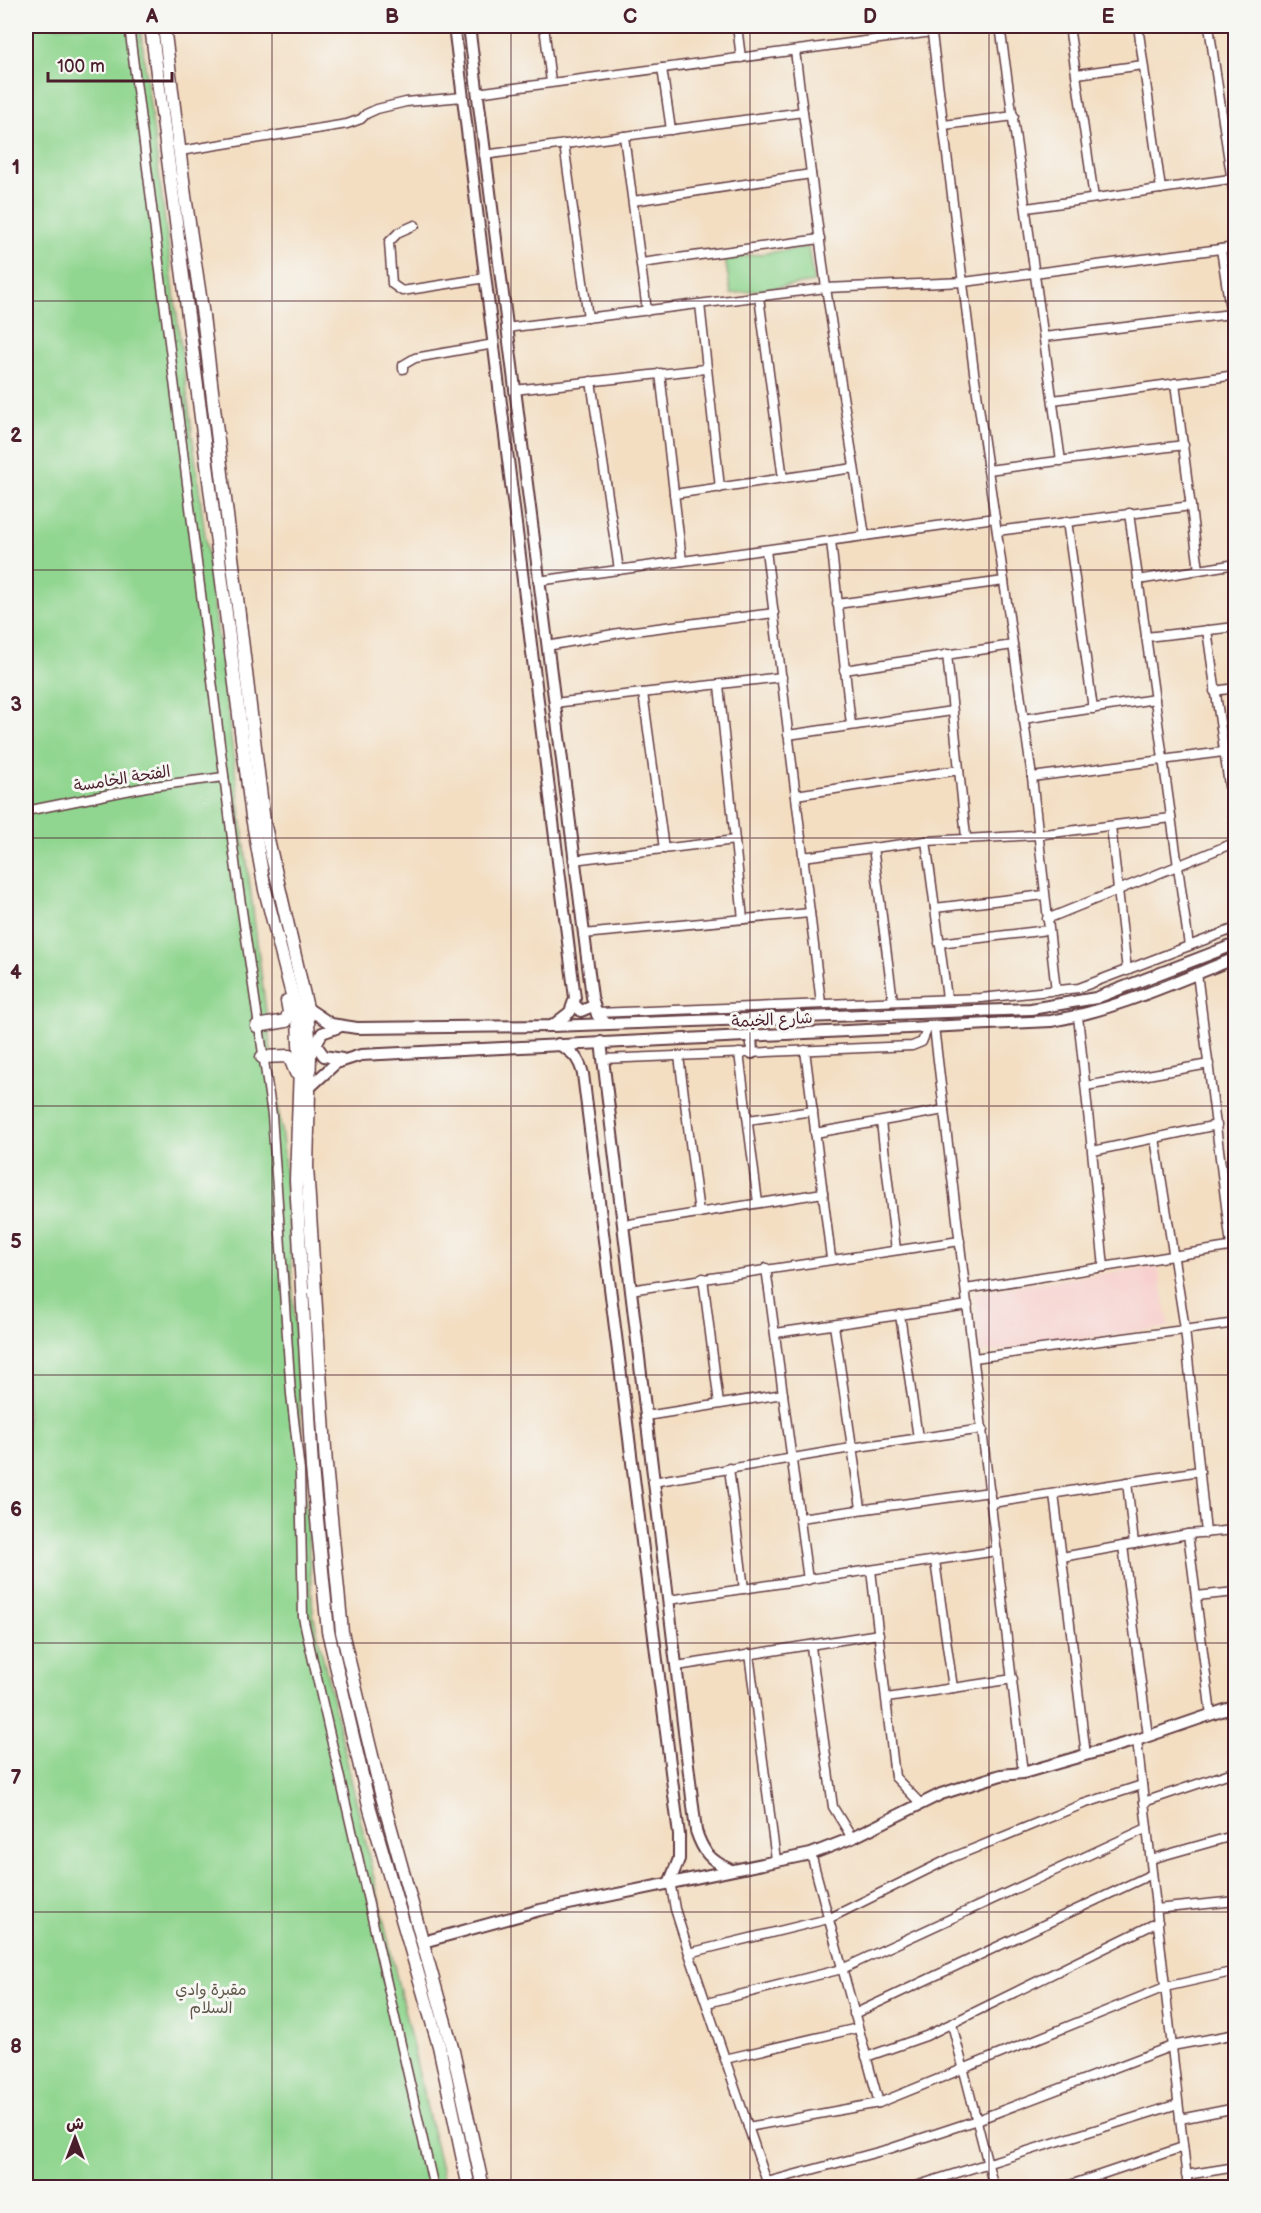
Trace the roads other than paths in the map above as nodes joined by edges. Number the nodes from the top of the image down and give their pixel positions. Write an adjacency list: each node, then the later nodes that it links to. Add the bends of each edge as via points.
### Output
1 (129, 26): 112 (street)
2 (151, 26): 144 (main road, via 252,817)
3 (164, 26): 27 (main road)
4 (454, 26): 20 (street)
5 (469, 26): 19 (street)
6 (544, 26): 18 (street)
7 (737, 26): 14 (street)
8 (1000, 26): 22 (street)
9 (1069, 26): 17 (street)
10 (1138, 26): 15 (street)
11 (1209, 26): 30 (street)
12 (931, 29): 13 (street); 23 (street)
13 (795, 51): 14 (street); 21 (street)
14 (741, 58): 16 (street)
15 (1143, 65): 17 (street); 31 (street)
16 (662, 68): 18 (street); 24 (street)
17 (1077, 74): 32 (street)
18 (551, 82): 19 (street)
19 (477, 93): 28 (street)
20 (463, 97): 27 (street, via 406,102 377,109 347,124); 42 (street)
21 (803, 112): 24 (street); 29 (street)
22 (1014, 116): 23 (street); 34 (street)
23 (944, 125): 43 (street)
24 (671, 130): 25 (street)
25 (624, 136): 26 (street); 33 (street)
26 (564, 144): 28 (street); 49 (street)
27 (180, 151): 151 (main road, via 204,316 264,822)
28 (484, 154): 50 (street)
29 (811, 174): 33 (street); 37 (street)
30 (1230, 179): 31 (street); 35 (street)
31 (1161, 189): 32 (street)
32 (1094, 198): 34 (street)
33 (633, 201): 40 (street)
34 (1027, 208): 41 (street)
35 (1236, 209)
36 (415, 225): 42 (street, via 389,242 392,284 397,289)
37 (820, 238): 40 (street); 44 (street)
38 (1236, 247): 39 (street)
39 (1221, 249): 41 (street); 48 (street)
40 (641, 263): 47 (street)
41 (1035, 273): 43 (street); 51 (street)
42 (486, 278): 52 (street)
43 (964, 282): 44 (street); 69 (street)
44 (826, 288): 45 (street); 68 (street)
45 (759, 297): 46 (street); 70 (street)
46 (700, 304): 47 (street); 55 (street)
47 (648, 311): 49 (street)
48 (1231, 314): 51 (street); 53 (street)
49 (588, 318): 50 (street)
50 (506, 328): 56 (street)
51 (1044, 337): 63 (street)
52 (494, 344): 54 (street, via 415,358); 58 (street)
53 (1236, 349)
54 (402, 369)
55 (705, 369): 57 (street); 71 (street)
56 (512, 373): 58 (street, via 505,377); 62 (street)
57 (660, 373): 60 (street); 72 (street)
58 (498, 374): 65 (street)
59 (1236, 375): 61 (street)
60 (591, 381): 62 (street); 83 (street)
61 (1175, 383): 63 (street); 66 (street)
62 (514, 390): 64 (street)
63 (1053, 400): 67 (street)
64 (517, 414): 65 (street); 86 (street)
65 (503, 418): 149 (street)
66 (1184, 445): 67 (street); 73 (street)
67 (1061, 461): 69 (street)
68 (854, 468): 70 (street); 78 (street)
69 (988, 470): 75 (street)
70 (783, 479): 71 (street)
71 (720, 488): 72 (street)
72 (674, 494): 81 (street)
73 (1191, 506): 74 (street); 84 (street)
74 (1129, 513): 76 (street); 85 (street)
75 (995, 518): 77 (street); 78 (street)
76 (1067, 521): 77 (street); 104 (street)
77 (997, 531): 87 (street)
78 (865, 536): 79 (street)
79 (831, 541): 80 (street); 88 (street)
80 (766, 550): 81 (street); 89 (street)
81 (682, 561): 83 (street)
82 (1236, 564): 84 (street)
83 (619, 570): 86 (street)
84 (1199, 570): 85 (street)
85 (1138, 579): 92 (street)
86 (538, 581): 93 (street)
87 (1004, 581): 88 (street); 94 (street)
88 (837, 604): 96 (street)
89 (774, 613): 93 (street); 97 (street)
90 (1236, 627): 91 (street)
91 (1207, 630): 92 (street); 100 (street)
92 (1146, 637): 102 (street)
93 (547, 645): 103 (street)
94 (1013, 645): 95 (street); 106 (street)
95 (947, 654): 96 (street); 105 (street)
96 (844, 670): 107 (street)
97 (782, 677): 98 (street); 108 (street)
98 (719, 684): 101 (street); 121 (street)
99 (1236, 688): 100 (street)
100 (1214, 691): 109 (street)
101 (643, 693): 103 (street); 125 (street)
102 (1155, 699): 104 (street); 110 (street)
103 (554, 703): 127 (street)
104 (1093, 709): 106 (street)
105 (952, 711): 107 (street); 111 (street)
106 (1023, 719): 113 (street)
107 (851, 725): 108 (street)
108 (788, 735): 114 (street)
109 (1223, 752): 110 (street); 119 (street)
110 (1163, 760): 113 (street); 116 (street)
111 (959, 770): 114 (street); 120 (street)
112 (224, 777): 115 (street, الفتحة الخامسة, via 146,787); 158 (street)
113 (1032, 777): 118 (street)
114 (796, 795): 126 (street)
115 (26, 811)
116 (1171, 818): 117 (street); 128 (street)
117 (1111, 826): 118 (street); 129 (street)
118 (1037, 835): 120 (street); 130 (street)
119 (1236, 835)
120 (966, 837): 122 (street)
121 (735, 840): 125 (street); 133 (street)
122 (926, 841): 124 (street); 131 (street)
123 (1236, 842): 128 (street)
124 (873, 847): 126 (street); 148 (street)
125 (664, 849): 127 (street)
126 (803, 857): 132 (street)
127 (573, 860): 137 (street)
128 (1177, 867): 129 (street); 140 (street)
129 (1120, 891): 134 (street); 142 (street)
130 (1044, 894): 131 (street); 134 (street)
131 (935, 908): 138 (street)
132 (810, 913): 133 (street); 150 (street)
133 (743, 919): 137 (street)
134 (1047, 919): 136 (street)
135 (1236, 928): 140 (street)
136 (1048, 930): 138 (street); 145 (street)
137 (583, 934): 152 (street)
138 (939, 943): 146 (street)
139 (1236, 944): 153 (street, شارع الخيمة, via 1096,998 1052,1006)
140 (1189, 946): 142 (street)
141 (1236, 958): 143 (street, شارع الخيمة)
142 (1128, 971): 145 (street, via 1089,986)
143 (1197, 973): 156 (street, شارع الخيمة); 174 (street)
144 (288, 976): 158 (main road, via 288,1019 280,1024); 177 (main road, via 298,1018)
145 (1056, 991): 147 (street)
146 (947, 998): 147 (street); 148 (street)
147 (981, 998): 153 (street)
148 (893, 1001): 150 (street)
149 (574, 1004): 152 (street, via 581,1011); 159 (street)
150 (821, 1004): 152 (street)
151 (307, 1008): 160 (street, شارع الخيمة, via 323,1021); 177 (main road)
152 (595, 1010): 157 (street)
153 (981, 1010): 154 (street, شارع الخيمة)
154 (909, 1013): 155 (street, شارع الخيمة); 162 (street, via 898,1021)
155 (840, 1016): 157 (street, شارع الخيمة); 163 (street, via 849,1024)
156 (1078, 1016): 161 (street, شارع الخيمة, via 1030,1023); 176 (street)
157 (607, 1024): 159 (street, شارع الخيمة)
158 (257, 1026): 171 (street)
159 (552, 1026): 160 (street, شارع الخيمة)
160 (339, 1027): 172 (street, via 322,1033 316,1045 324,1056)
161 (931, 1027): 162 (street, شارع الخيمة); 167 (street, via 916,1046); 179 (street)
162 (902, 1029): 163 (street, شارع الخيمة)
163 (843, 1031): 164 (street, شارع الخيمة)
164 (751, 1035): 165 (street, شارع الخيمة); 169 (street)
165 (601, 1042): 166 (street, شارع الخيمة); 173 (street)
166 (558, 1044): 172 (street, شارع الخيمة); 178 (street, via 580,1061)
167 (805, 1050): 169 (street); 180 (street)
168 (739, 1053): 169 (street); 170 (street); 181 (street)
169 (752, 1053)
170 (679, 1056): 173 (street); 189 (street)
171 (262, 1057): 177 (main road, via 291,1057); 302 (street, via 272,1115 300,1471 303,1617)
172 (344, 1059): 177 (street, شارع الخيمة)
173 (603, 1059): 175 (street)
174 (1209, 1064): 176 (street); 183 (street)
175 (606, 1083): 178 (street); 190 (street)
176 (1086, 1086): 186 (street)
177 (305, 1087): 191 (main road)
178 (585, 1087): 212 (street)
179 (945, 1110): 182 (street); 192 (street)
180 (813, 1111): 181 (street); 184 (street)
181 (748, 1120): 188 (street)
182 (881, 1122): 184 (street); 194 (street)
183 (1217, 1125): 185 (street); 193 (street)
184 (815, 1133): 187 (street)
185 (1155, 1138): 186 (street); 195 (street)
186 (1093, 1151): 197 (street)
187 (823, 1193): 188 (street); 196 (street)
188 (758, 1203): 189 (street)
189 (699, 1213): 190 (street)
190 (623, 1225): 201 (street)
191 (305, 1230): 273 (main road, via 342,1632); 288 (main road, via 312,1468 328,1631 370,1809 439,2046)
192 (960, 1241): 194 (street); 200 (street)
193 (1233, 1246): 195 (street)
194 (896, 1250): 196 (street)
195 (1172, 1256): 197 (street); 206 (street)
196 (831, 1258): 198 (street)
197 (1104, 1267): 200 (street)
198 (766, 1268): 199 (street); 207 (street)
199 (703, 1278): 201 (street); 210 (street)
200 (966, 1289): 202 (street)
201 (630, 1290): 211 (street)
202 (968, 1305): 203 (street); 208 (street)
203 (900, 1315): 205 (street); 215 (street)
204 (1236, 1323): 206 (street)
205 (834, 1325): 207 (street); 216 (street)
206 (1185, 1329): 208 (street); 219 (street)
207 (776, 1334): 209 (street)
208 (974, 1358): 214 (street)
209 (783, 1394): 210 (street); 217 (street)
210 (719, 1404): 211 (street)
211 (646, 1416): 213 (street)
212 (628, 1429): 213 (street, via 639,1437); 221 (street)
213 (647, 1429): 220 (street)
214 (983, 1429): 215 (street); 223 (street)
215 (918, 1438): 216 (street)
216 (851, 1448): 217 (street); 226 (street)
217 (792, 1458): 218 (street); 227 (street)
218 (729, 1468): 220 (street); 238 (street)
219 (1200, 1471): 222 (street); 229 (street)
220 (653, 1480): 221 (street, via 643,1472); 241 (street)
221 (635, 1481): 260 (street)
222 (1127, 1482): 224 (street); 231 (street)
223 (990, 1492): 225 (street); 226 (street)
224 (1054, 1494): 225 (street); 234 (street)
225 (992, 1503): 233 (street)
226 (861, 1508): 227 (street)
227 (800, 1518): 237 (street)
228 (1236, 1530): 229 (street)
229 (1206, 1533): 230 (street)
230 (1188, 1534): 231 (street); 240 (street)
231 (1134, 1544): 232 (street)
232 (1123, 1546): 234 (street); 251 (street)
233 (998, 1551): 235 (street); 246 (street)
234 (1062, 1557): 252 (street)
235 (936, 1561): 236 (street); 247 (street)
236 (871, 1570): 237 (street); 242 (street)
237 (808, 1580): 238 (street)
238 (744, 1589): 241 (street)
239 (1236, 1592): 240 (street)
240 (1196, 1596): 250 (street)
241 (669, 1600): 245 (street)
242 (879, 1634): 243 (street); 248 (street)
243 (811, 1647): 244 (street); 262 (street, via 833,1807)
244 (749, 1654): 245 (street); 265 (street)
245 (677, 1666): 259 (street)
246 (1013, 1679): 247 (street); 254 (street)
247 (953, 1688): 248 (street)
248 (887, 1698): 257 (street, via 895,1777)
249 (1236, 1706): 250 (street)
250 (1211, 1715): 251 (street)
251 (1143, 1738): 252 (street); 255 (street)
252 (1086, 1755): 254 (street)
253 (1236, 1771): 256 (street)
254 (1023, 1773): 257 (street, via 1001,1775)
255 (1142, 1785): 256 (street); 271 (street, via 1083,1804 951,1858)
256 (1144, 1802): 258 (street)
257 (921, 1804): 262 (street)
258 (1147, 1828): 264 (street); 275 (street)
259 (696, 1832): 260 (street, via 689,1839); 266 (street, via 703,1850 713,1861)
260 (679, 1835): 268 (street, via 679,1859)
261 (1236, 1835): 264 (street)
262 (852, 1838): 263 (street)
263 (811, 1854): 265 (street); 271 (street)
264 (1150, 1859): 267 (street)
265 (776, 1860): 266 (street)
266 (730, 1869): 268 (street)
267 (1152, 1874): 270 (street); 279 (street)
268 (670, 1881): 273 (street, via 540,1910); 274 (street)
269 (1236, 1901): 270 (street)
270 (1156, 1909): 272 (street)
271 (828, 1919): 274 (street); 275 (street)
272 (1158, 1922): 277 (street); 280 (street)
273 (423, 1942): 287 (main road)
274 (689, 1953): 278 (street)
275 (842, 1969): 278 (street); 279 (street)
276 (1236, 1971): 277 (street)
277 (1165, 1987): 283 (street); 286 (street)
278 (707, 2003): 285 (street)
279 (854, 2014): 281 (street)
280 (952, 2024): 284 (street); 286 (street)
281 (858, 2028): 284 (street); 285 (street)
282 (1236, 2034): 283 (street)
283 (1172, 2046): 290 (street); 293 (street)
284 (866, 2056): 289 (street)
285 (725, 2059): 296 (street)
286 (964, 2069): 289 (street); 293 (street)
287 (464, 2095): 288 (main road, via 459,2100); 294 (main road)
288 (450, 2097): 295 (main road)
289 (879, 2103): 296 (street)
290 (1178, 2104): 292 (street); 298 (street)
291 (1236, 2108): 292 (street)
292 (1180, 2119): 297 (street)
293 (977, 2120): 298 (street); 301 (street)
294 (470, 2126): 295 (main road, via 464,2123); 304 (main road)
295 (457, 2127): 303 (main road)
296 (748, 2127): 301 (street)
297 (1183, 2147): 300 (street); 307 (street)
298 (987, 2164): 305 (street); 306 (street)
299 (1236, 2167): 300 (street)
300 (1186, 2175): 308 (street)
301 (768, 2185)
302 (434, 2187)
303 (469, 2187)
304 (483, 2187)
305 (909, 2187)
306 (994, 2187)
307 (1061, 2187)
308 (1188, 2187)

